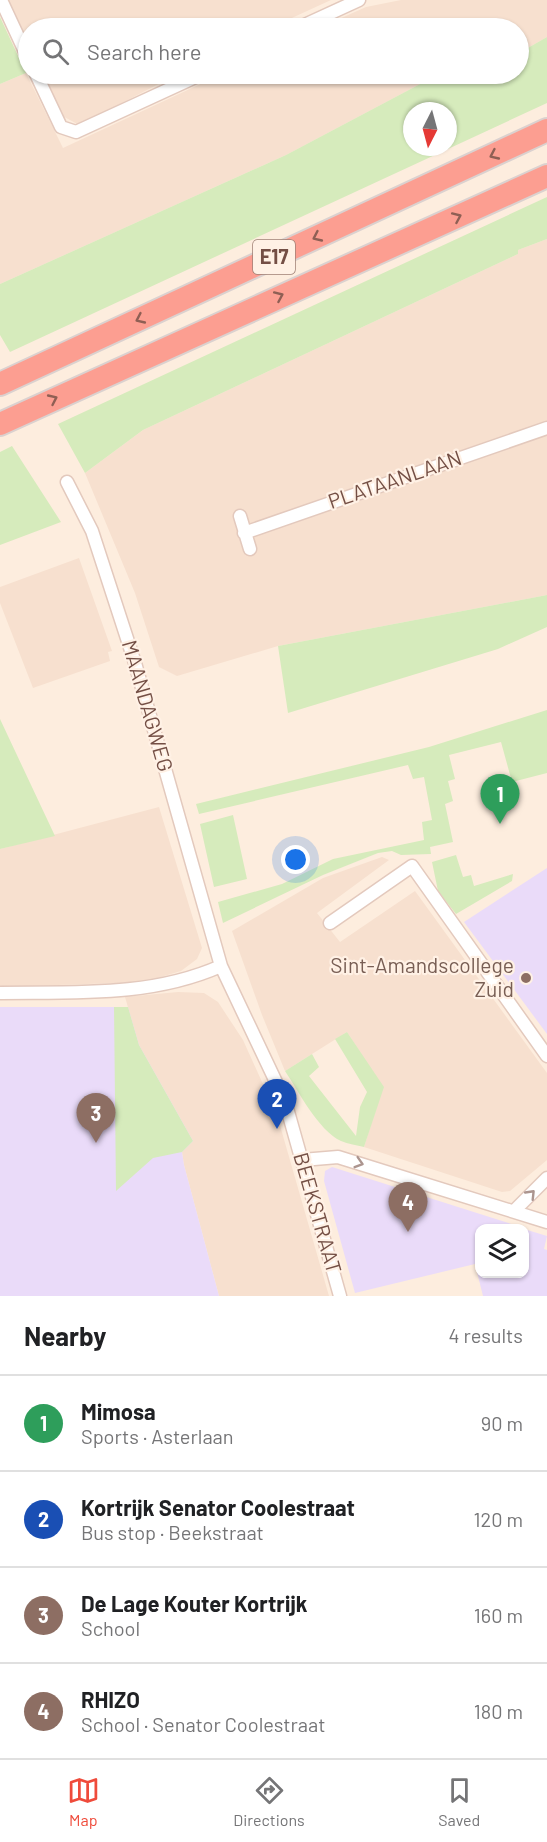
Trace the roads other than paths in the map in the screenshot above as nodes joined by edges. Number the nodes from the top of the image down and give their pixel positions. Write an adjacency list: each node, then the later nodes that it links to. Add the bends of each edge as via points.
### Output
1 (1, 0): 4 (street)
2 (359, 0): 3 (street)
3 (320, 18)
4 (18, 37)
5 (41, 84): 6 (street, via 61,127 76,132)
6 (180, 84)
7 (547, 130): 9 (highway, E17, one-way to 9)
8 (547, 176): 10 (highway, E17, one-way to 8)
9 (0, 384)
10 (0, 424)
11 (547, 428): 14 (street, PLATAANLAAN)
12 (67, 482): 17 (street, MAANDAGWEG, via 92,531 135,663)
13 (240, 516): 14 (street)
14 (244, 532): 15 (street)
15 (250, 549)
16 (330, 923): 20 (street, via 412,866)
17 (212, 936): 18 (street, BEEKSTRAAT)
18 (221, 966): 19 (street, via 195,978 150,989); 21 (street, BEEKSTRAAT, via 281,1091)
19 (0, 993)
20 (547, 1056)
21 (302, 1160): 23 (street, one-way to 23, via 338,1156); 25 (street, BEEKSTRAAT)
22 (547, 1178): 23 (street, one-way to 22)
23 (515, 1210): 24 (street)
24 (547, 1222)
25 (340, 1296)

